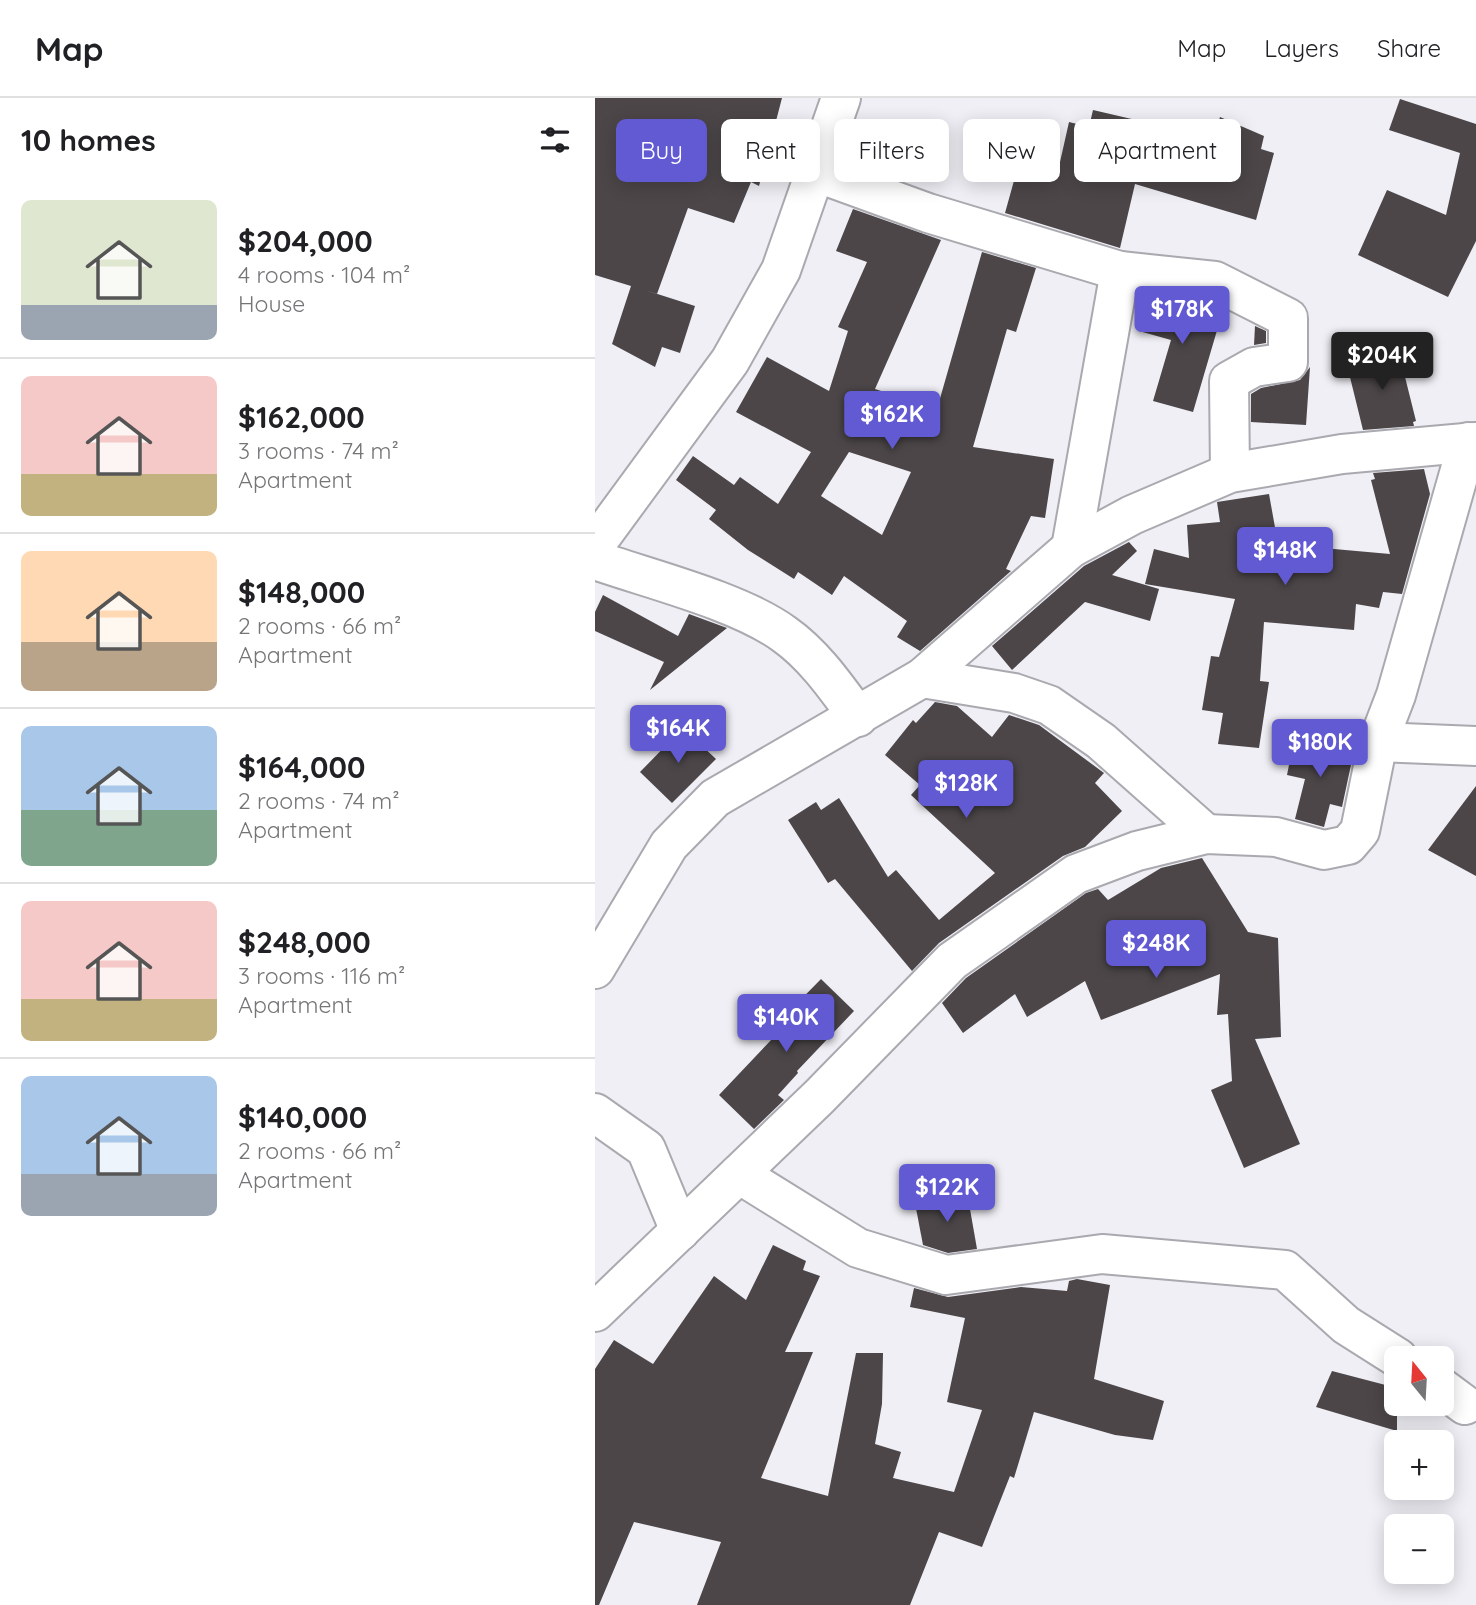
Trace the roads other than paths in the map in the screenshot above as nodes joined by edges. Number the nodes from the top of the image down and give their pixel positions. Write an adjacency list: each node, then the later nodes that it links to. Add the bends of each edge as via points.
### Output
1 (841, 98): 2 (street)
2 (820, 158)
3 (820, 174): 5 (street, via 928,213)
4 (812, 182): 8 (street, via 781,270 730,361)
5 (1120, 271): 7 (street, via 1215,281 1288,318 1288,362 1254,367 1229,382); 9 (street)
6 (1472, 442): 7 (street, via 1342,454); 13 (street)
7 (1230, 473): 9 (street, via 1132,515)
8 (595, 545)
9 (1071, 548): 11 (street)
10 (595, 560): 12 (street, via 741,611 784,634 828,675)
11 (922, 678): 12 (street); 15 (street, via 1014,693 1049,705 1101,741)
12 (858, 717): 16 (street, via 715,798 669,845)
13 (1378, 742): 14 (street); 15 (street, via 1360,831 1348,845 1324,849 1276,836)
14 (1476, 746)
15 (1206, 834): 18 (street, via 1137,851 1076,874 952,961)
16 (595, 969)
17 (595, 1113): 19 (street, via 646,1149)
18 (739, 1174): 19 (street); 21 (street, via 858,1248 946,1275 1102,1254 1285,1270 1346,1325)
19 (680, 1231): 20 (street)
20 (595, 1312)
21 (1384, 1349)

